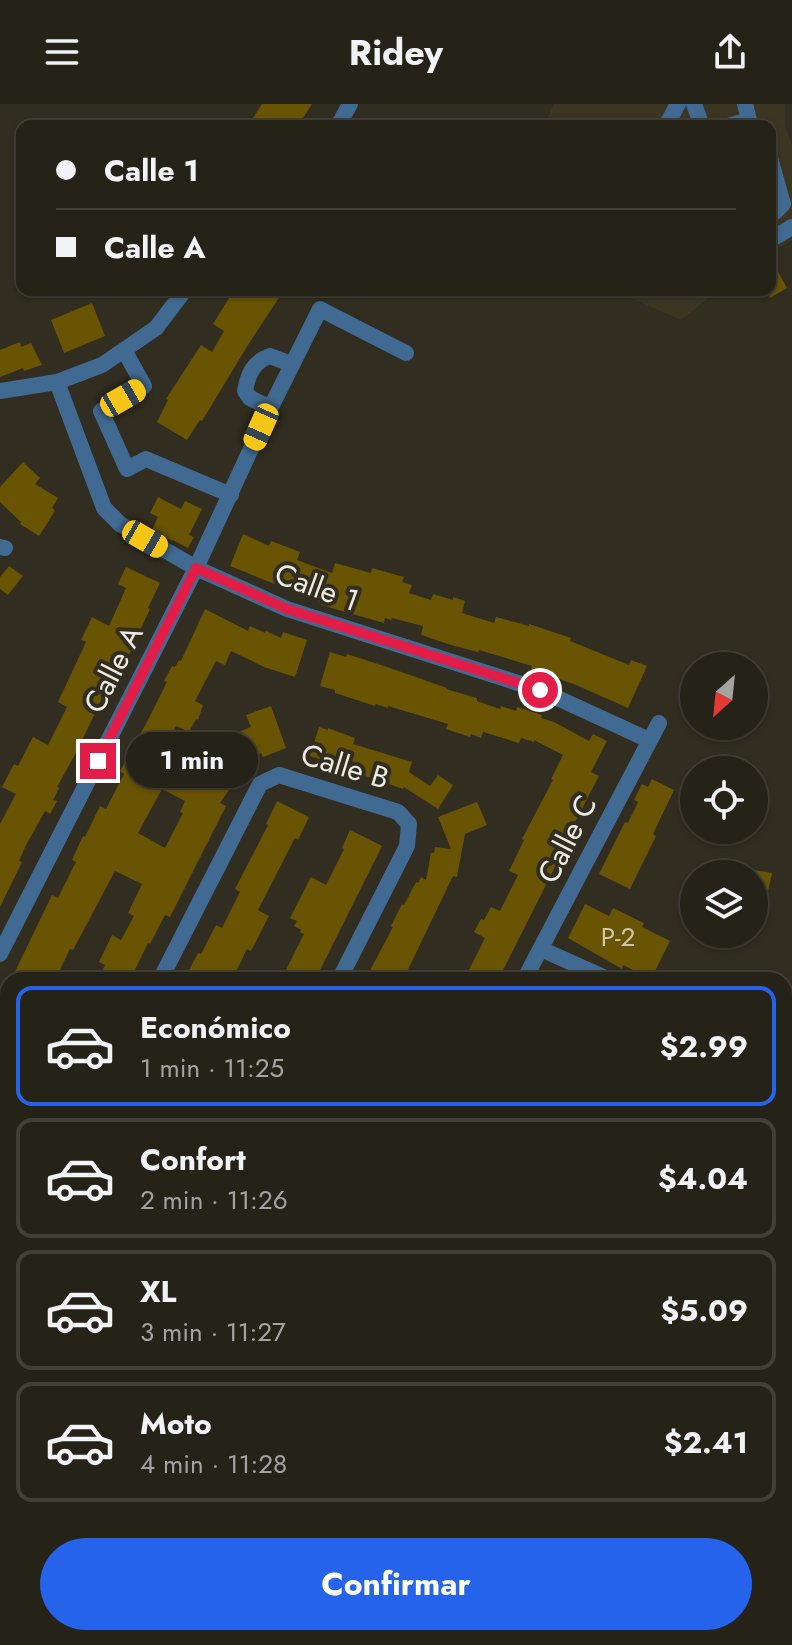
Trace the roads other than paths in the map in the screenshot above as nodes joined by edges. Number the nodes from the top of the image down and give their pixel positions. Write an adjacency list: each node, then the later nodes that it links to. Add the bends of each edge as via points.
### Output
1 (776, 179): 2 (street, via 783,204)
2 (776, 211)
3 (180, 296): 4 (street, via 156,328)
4 (124, 350): 7 (street, via 102,365); 10 (street, via 144,386 101,411 127,469 146,459)
5 (406, 353): 6 (street, Calle A, via 320,309)
6 (291, 364): 9 (street, Calle A); 9 (street, via 270,356 254,365 245,391)
7 (57, 382): 8 (street); 11 (street, Calle 1, via 104,508 120,524)
8 (0, 391)
9 (270, 408): 10 (street, Calle A)
10 (231, 495): 11 (street, Calle A)
11 (196, 568): 13 (street, Calle 1, via 287,609 540,690); 15 (street, Calle A)
12 (659, 723): 13 (street, Calle C)
13 (649, 740): 14 (street, Calle C)
14 (541, 949): 18 (street, Calle C); 19 (street)
15 (0, 954)
16 (164, 972): 17 (street, Calle B, via 260,784 279,775 398,812 409,824 407,846)
17 (343, 972)
18 (528, 972)
19 (592, 972)

